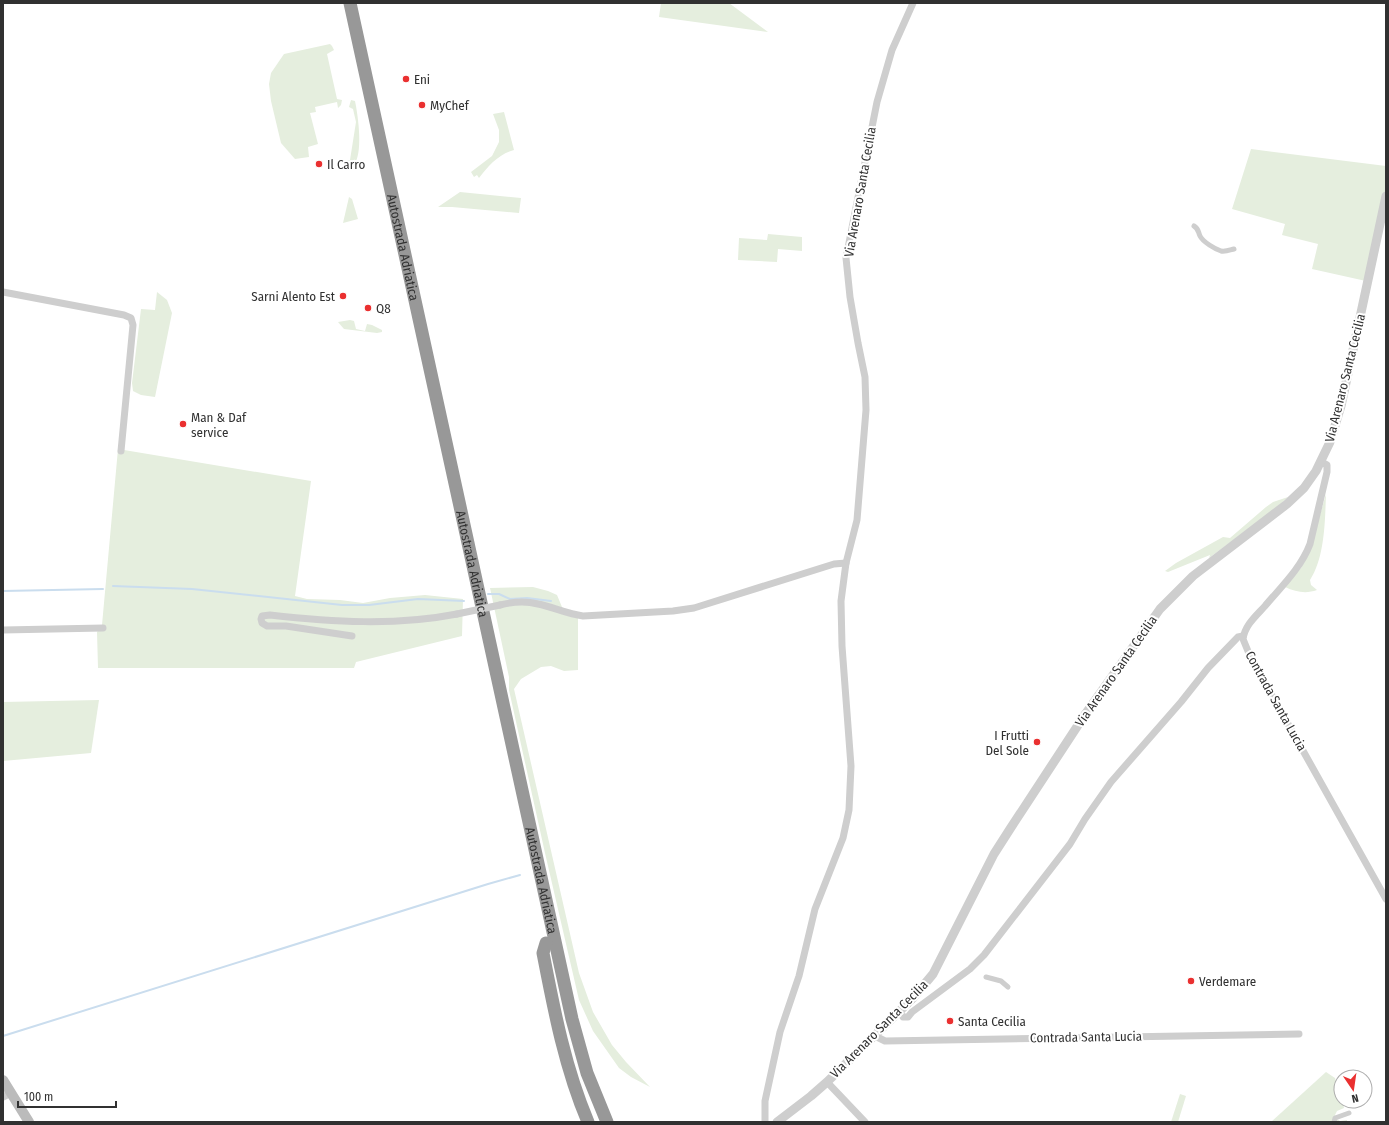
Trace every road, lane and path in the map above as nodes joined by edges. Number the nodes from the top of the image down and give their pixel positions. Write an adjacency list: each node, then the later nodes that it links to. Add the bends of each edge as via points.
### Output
1 (340, 3): 16 (highway, Autostrada Adriatica)
2 (350, 3): 29 (highway, Autostrada Adriatica, via 572,1019 587,1073)
3 (913, 3): 10 (street, Via Arenaro Santa Cecilia, via 892,50 877,102 846,258 865,377 866,410 857,520)
4 (1386, 196): 9 (street, Via Arenaro Santa Cecilia, via 1341,406)
5 (1194, 226): 6 (street, via 1202,239 1210,245 1221,251)
6 (1234, 249)
7 (3, 292): 8 (street, via 131,318 133,326)
8 (121, 450)
9 (1321, 462): 14 (street, Contrada Santa Lucia, via 1326,465 1327,472 1307,553 1248,626); 19 (street, Via Arenaro Santa Cecilia, via 1304,488 1287,504 1193,576 1160,609 1010,828 994,854 933,974)
10 (846, 564): 13 (street, bridge, via 834,564 694,608 673,611 583,616 524,602 410,621 349,621 270,615 262,616 261,619 267,626 286,626); 30 (street, Via Arenaro Santa Cecilia, via 841,601 851,766 849,810 842,838 815,909 799,976 780,1032 765,1101)
11 (103, 628): 12 (street)
12 (3, 630)
13 (352, 636)
14 (1243, 636): 15 (street, Contrada Santa Lucia, via 1245,647); 19 (street, via 1238,637 1208,668 1111,782 1070,844 984,955 908,1017 903,1017)
15 (1386, 899)
16 (546, 944): 27 (highway, via 543,953 561,1043); 28 (highway, Autostrada Adriatica, via 569,1043)
17 (986, 977): 18 (street, via 1001,981)
18 (1008, 987)
19 (899, 1012): 21 (street, Via Arenaro Santa Cecilia)
20 (1299, 1034): 21 (street, Contrada Santa Lucia, via 885,1041)
21 (874, 1036): 23 (street, Via Arenaro Santa Cecilia)
22 (3, 1080): 24 (main road)
23 (827, 1082): 31 (street, Via Arenaro Santa Cecilia); 32 (street)
24 (7, 1095): 26 (main road)
25 (1349, 1113): 33 (street, via 1341,1114)
26 (29, 1122)
27 (588, 1122)
28 (598, 1122)
29 (607, 1122)
30 (765, 1122)
31 (777, 1122)
32 (865, 1122)
33 (1334, 1122)

